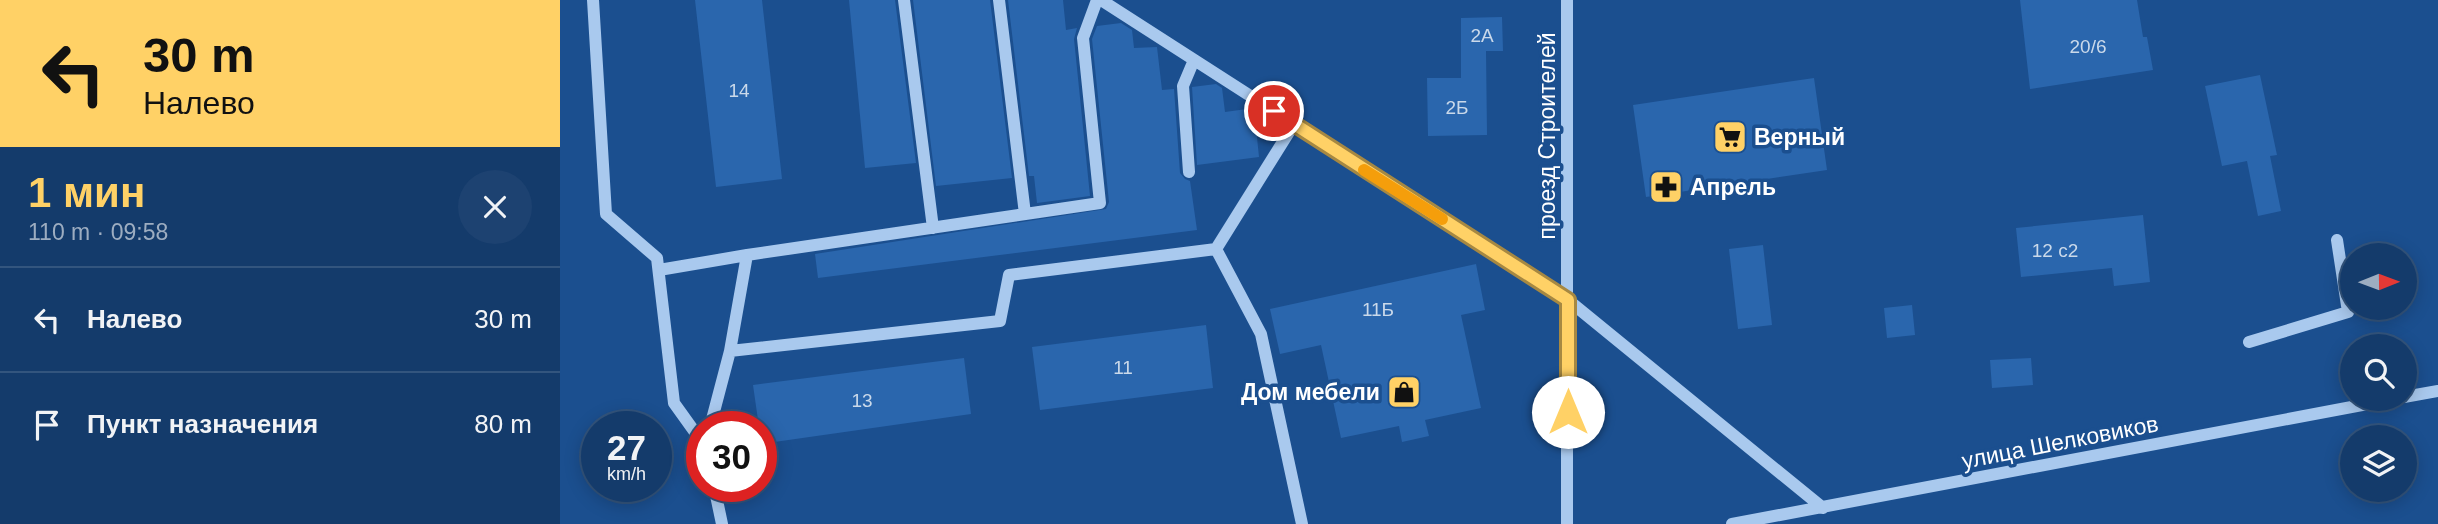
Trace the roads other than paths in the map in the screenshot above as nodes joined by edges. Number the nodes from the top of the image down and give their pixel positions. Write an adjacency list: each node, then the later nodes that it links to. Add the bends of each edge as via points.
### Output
1 (593, 0): 14 (street, via 606,214 657,258)
2 (904, 0): 10 (street)
3 (999, 0): 9 (street)
4 (1099, 0): 6 (street); 9 (street, via 1083,38 1100,203)
5 (1567, 0): 15 (street, проезд Строителей)
6 (1194, 60): 7 (street); 8 (street, via 1183,86)
7 (1294, 124): 12 (street); 15 (street)
8 (1189, 172)
9 (1025, 214): 10 (street)
10 (933, 228): 13 (street)
11 (2336, 240): 16 (street, via 2348,312)
12 (1216, 249): 17 (street, via 1009,275 1000,321); 26 (street, via 1261,334)
13 (747, 255): 14 (street); 17 (street)
14 (659, 270): 22 (street, via 674,403)
15 (1568, 300): 24 (street); 27 (street, проезд Строителей)
16 (2249, 342)
17 (730, 351): 21 (street)
18 (2438, 391): 19 (street)
19 (2417, 395)
20 (2340, 409): 24 (street, улица Шелковиков)
21 (714, 411)
22 (686, 420)
23 (717, 502): 25 (street)
24 (1823, 508): 28 (street, улица Шелковиков)
25 (722, 524)
26 (1302, 524)
27 (1567, 524)
28 (1732, 524)

